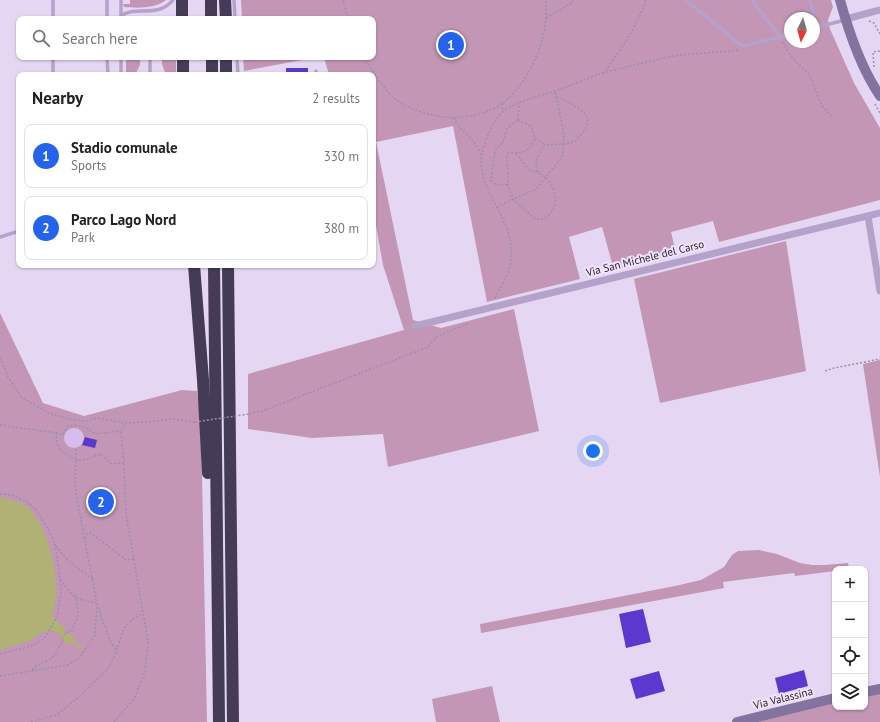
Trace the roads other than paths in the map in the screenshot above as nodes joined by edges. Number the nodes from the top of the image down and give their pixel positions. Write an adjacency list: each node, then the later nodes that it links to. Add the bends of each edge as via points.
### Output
1 (52, 0): 15 (lane)
2 (107, 0): 16 (lane)
3 (120, 0): 17 (lane)
4 (173, 0): 18 (lane, via 160,9 130,12)
5 (182, 0): 19 (highway)
6 (211, 0): 20 (highway)
7 (226, 0): 21 (highway)
8 (234, 0): 22 (lane)
9 (686, 0): 26 (lane, via 742,46)
10 (752, 0): 26 (lane)
11 (810, 0): 14 (lane)
12 (840, 0): 23 (street)
13 (880, 10): 23 (street)
14 (812, 12)
15 (53, 16)
16 (107, 16)
17 (121, 16)
18 (122, 16)
19 (182, 16)
20 (211, 16)
21 (226, 16)
22 (235, 16)
23 (846, 19): 24 (lane); 43 (street, via 863,64)
24 (820, 26)
25 (784, 37): 26 (lane)
26 (781, 38)
27 (53, 60): 35 (lane)
28 (107, 60): 36 (lane)
29 (121, 60): 37 (lane)
30 (150, 60): 38 (lane)
31 (183, 60): 39 (highway)
32 (212, 60): 40 (highway)
33 (226, 60): 41 (highway)
34 (237, 60): 42 (lane)
35 (53, 72)
36 (108, 72)
37 (121, 72)
38 (150, 72)
39 (183, 72)
40 (212, 72)
41 (226, 72)
42 (238, 72)
43 (880, 96)
44 (880, 213): 45 (street, Via San Michele del Carso)
45 (868, 216): 51 (street); 52 (street, Via San Michele del Carso)
46 (16, 232): 47 (lane)
47 (0, 237)
48 (194, 268): 53 (highway, via 208,458 210,594)
49 (214, 268): 53 (highway)
50 (228, 268): 58 (highway)
51 (880, 290)
52 (415, 326)
53 (218, 609): 57 (highway)
54 (880, 689): 55 (street)
55 (868, 691)
56 (832, 699): 59 (street, Via Valassina)
57 (219, 722)
58 (233, 722)
59 (737, 722)

